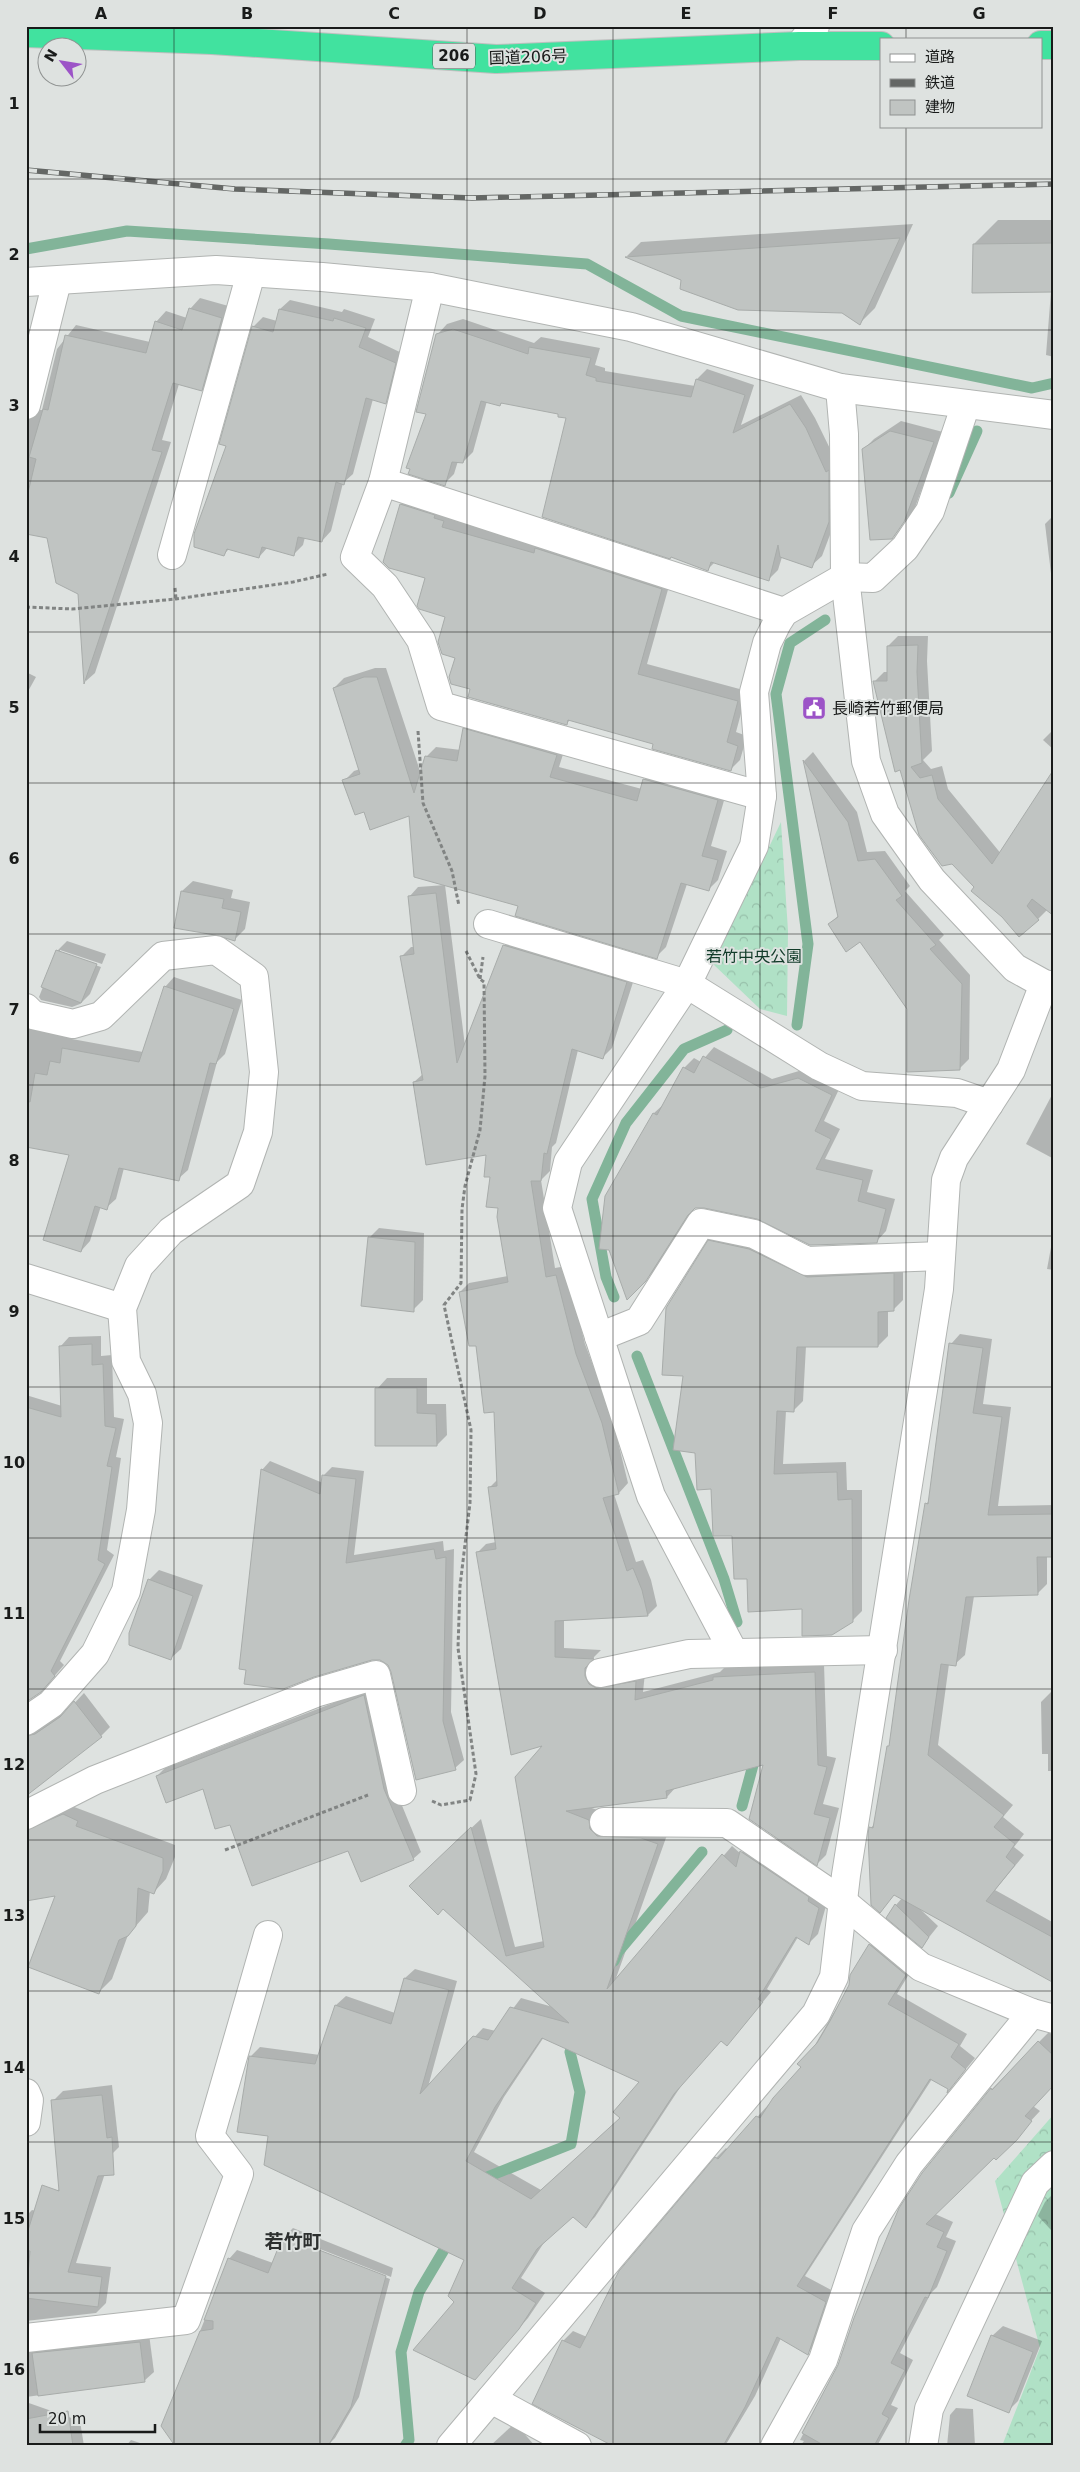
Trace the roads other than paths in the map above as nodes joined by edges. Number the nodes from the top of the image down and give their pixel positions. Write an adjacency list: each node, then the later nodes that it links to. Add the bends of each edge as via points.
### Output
1 (26, 32): 2 (highway, 国道206号 / 206)
2 (210, 33): 3 (highway, 国道206号 / 206, via 496,59)
3 (807, 36): 4 (highway, 国道206号 / 206)
4 (880, 46)
5 (251, 273): 6 (street, via 216,270); 8 (street); 14 (street)
6 (57, 281): 7 (street); 11 (street)
7 (26, 282)
8 (430, 287): 9 (street, via 631,327); 13 (street)
9 (840, 388): 10 (street); 15 (street, via 844,434)
10 (966, 404): 12 (street); 15 (street, via 930,511 905,548 873,578)
11 (26, 405)
12 (1054, 414)
13 (383, 482): 16 (street); 17 (street, via 355,557 385,586 421,640 441,706)
14 (172, 554)
15 (845, 577): 16 (street); 20 (street, via 866,762 885,814 939,886 1015,968)
16 (784, 612): 17 (street, via 768,643 754,692)
17 (762, 796): 19 (street, via 754,846)
18 (488, 924): 19 (street)
19 (687, 984): 22 (street, via 819,1066 862,1086 957,1093); 26 (street, via 568,1162 557,1208)
20 (1049, 985): 22 (street, via 1011,1070)
21 (26, 1008): 25 (street, via 33,1015 73,1024 100,1016 163,956 216,950 254,978 264,1072 258,1132 240,1184 171,1230 139,1266)
22 (988, 1104): 23 (street, via 954,1158 946,1180)
23 (941, 1256): 26 (street, via 807,1261 754,1234 701,1223 639,1321); 27 (street, via 939,1289)
24 (26, 1278): 25 (street)
25 (122, 1308): 30 (street, via 126,1361 142,1394 148,1423 141,1510 126,1591 95,1654 50,1704)
26 (599, 1336): 28 (street, via 651,1496)
27 (882, 1650): 28 (street); 34 (street)
28 (734, 1653): 29 (street, via 689,1654)
29 (600, 1673)
30 (26, 1721)
31 (402, 1791): 32 (street, via 376,1675 318,1692 95,1780)
32 (26, 1815)
33 (604, 1822): 34 (street, via 727,1823)
34 (843, 1902): 36 (street, via 921,1967); 41 (street, via 834,1977 816,2014)
35 (268, 1935): 40 (street, via 210,2136 239,2174 186,2320)
36 (1043, 2016): 44 (street, via 909,2164 866,2231 823,2360)
37 (26, 2094): 38 (street, via 29,2100)
38 (26, 2122)
39 (1054, 2165): 45 (street, via 1035,2183 929,2409)
40 (26, 2338)
41 (491, 2399): 42 (street); 43 (street)
42 (450, 2446)
43 (577, 2446)
44 (775, 2446)
45 (923, 2446)

